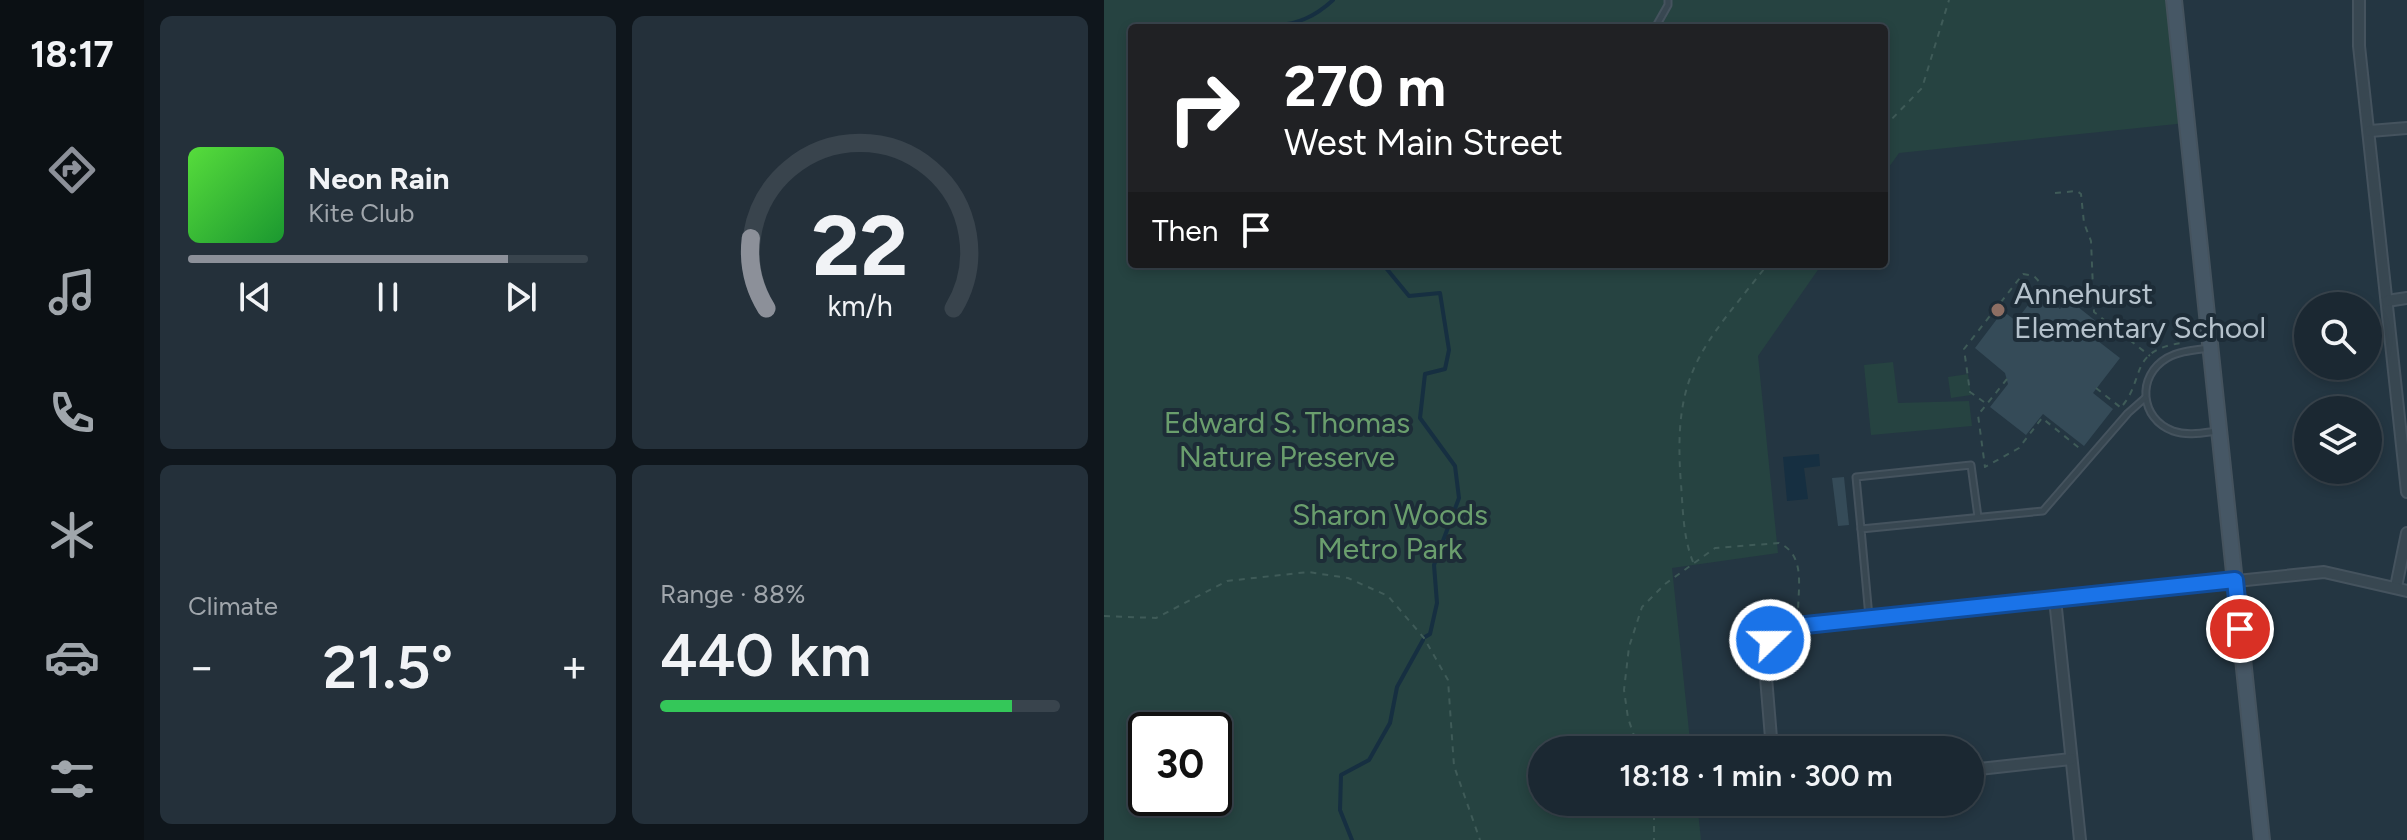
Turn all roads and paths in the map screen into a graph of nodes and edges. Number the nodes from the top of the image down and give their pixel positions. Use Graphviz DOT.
graph roads {
  1 [pos="1668,0"];
  2 [pos="1949,0"];
  3 [pos="2174,0"];
  4 [pos="2359,0"];
  5 [pos="1657,24"];
  6 [pos="1888,123"];
  7 [pos="2407,128"];
  8 [pos="2370,131"];
  9 [pos="2055,193"];
  10 [pos="1765,268"];
  11 [pos="2045,288"];
  12 [pos="2407,298"];
  13 [pos="2387,301"];
  14 [pos="2191,342"];
  15 [pos="2210,348"];
  16 [pos="2150,356"];
  17 [pos="2007,379"];
  18 [pos="2096,388"];
  19 [pos="2145,398"];
  20 [pos="1985,402"];
  21 [pos="2219,431"];
  22 [pos="2084,452"];
  23 [pos="2406,459"];
  24 [pos="2407,492"];
  25 [pos="1978,517"];
  26 [pos="1861,529"];
  27 [pos="2407,533"];
  28 [pos="1694,564"];
  29 [pos="2235,580"];
  30 [pos="2402,589"];
  31 [pos="2055,599"];
  32 [pos="1798,614"];
  33 [pos="1104,616"];
  34 [pos="1870,619"];
  35 [pos="1634,736"];
  36 [pos="1770,736"];
  37 [pos="2071,759"];
  38 [pos="1984,768"];
  39 [pos="1654,816"];
  40 [pos="1480,840"];
  41 [pos="1654,840"];
  42 [pos="2080,840"];
  43 [pos="2262,840"];
  1 -- 5 [label="lane"];
  2 -- 6 [label="path"];
  3 -- 15 [label="main road"];
  4 -- 8 [label="street"];
  7 -- 8 [label="street"];
  8 -- 13 [label="street"];
  9 -- 16 [label="path"];
  10 -- 28 [label="path"];
  11 -- 20 [label="path"];
  12 -- 13 [label="street"];
  13 -- 23 [label="street"];
  14 -- 16 [label="path"];
  15 -- 19 [label="lane"];
  15 -- 21 [label="main road"];
  16 -- 18 [label="path"];
  17 -- 20 [label="path"];
  19 -- 21 [label="lane"];
  19 -- 25 [label="lane"];
  20 -- 22 [label="path"];
  21 -- 29 [label="main road"];
  23 -- 24 [label="street"];
  25 -- 26 [label="lane"];
  25 -- 26 [label="lane"];
  26 -- 34 [label="lane"];
  27 -- 30 [label="street"];
  28 -- 32 [label="path"];
  28 -- 35 [label="path"];
  29 -- 30 [label="street"];
  29 -- 31 [label="street"];
  29 -- 43 [label="main road"];
  31 -- 34 [label="street"];
  31 -- 37 [label="street"];
  33 -- 40 [label="path"];
  34 -- 36 [label="street"];
  37 -- 38 [label="street"];
  37 -- 42 [label="street"];
  39 -- 41 [label="path"];
}
